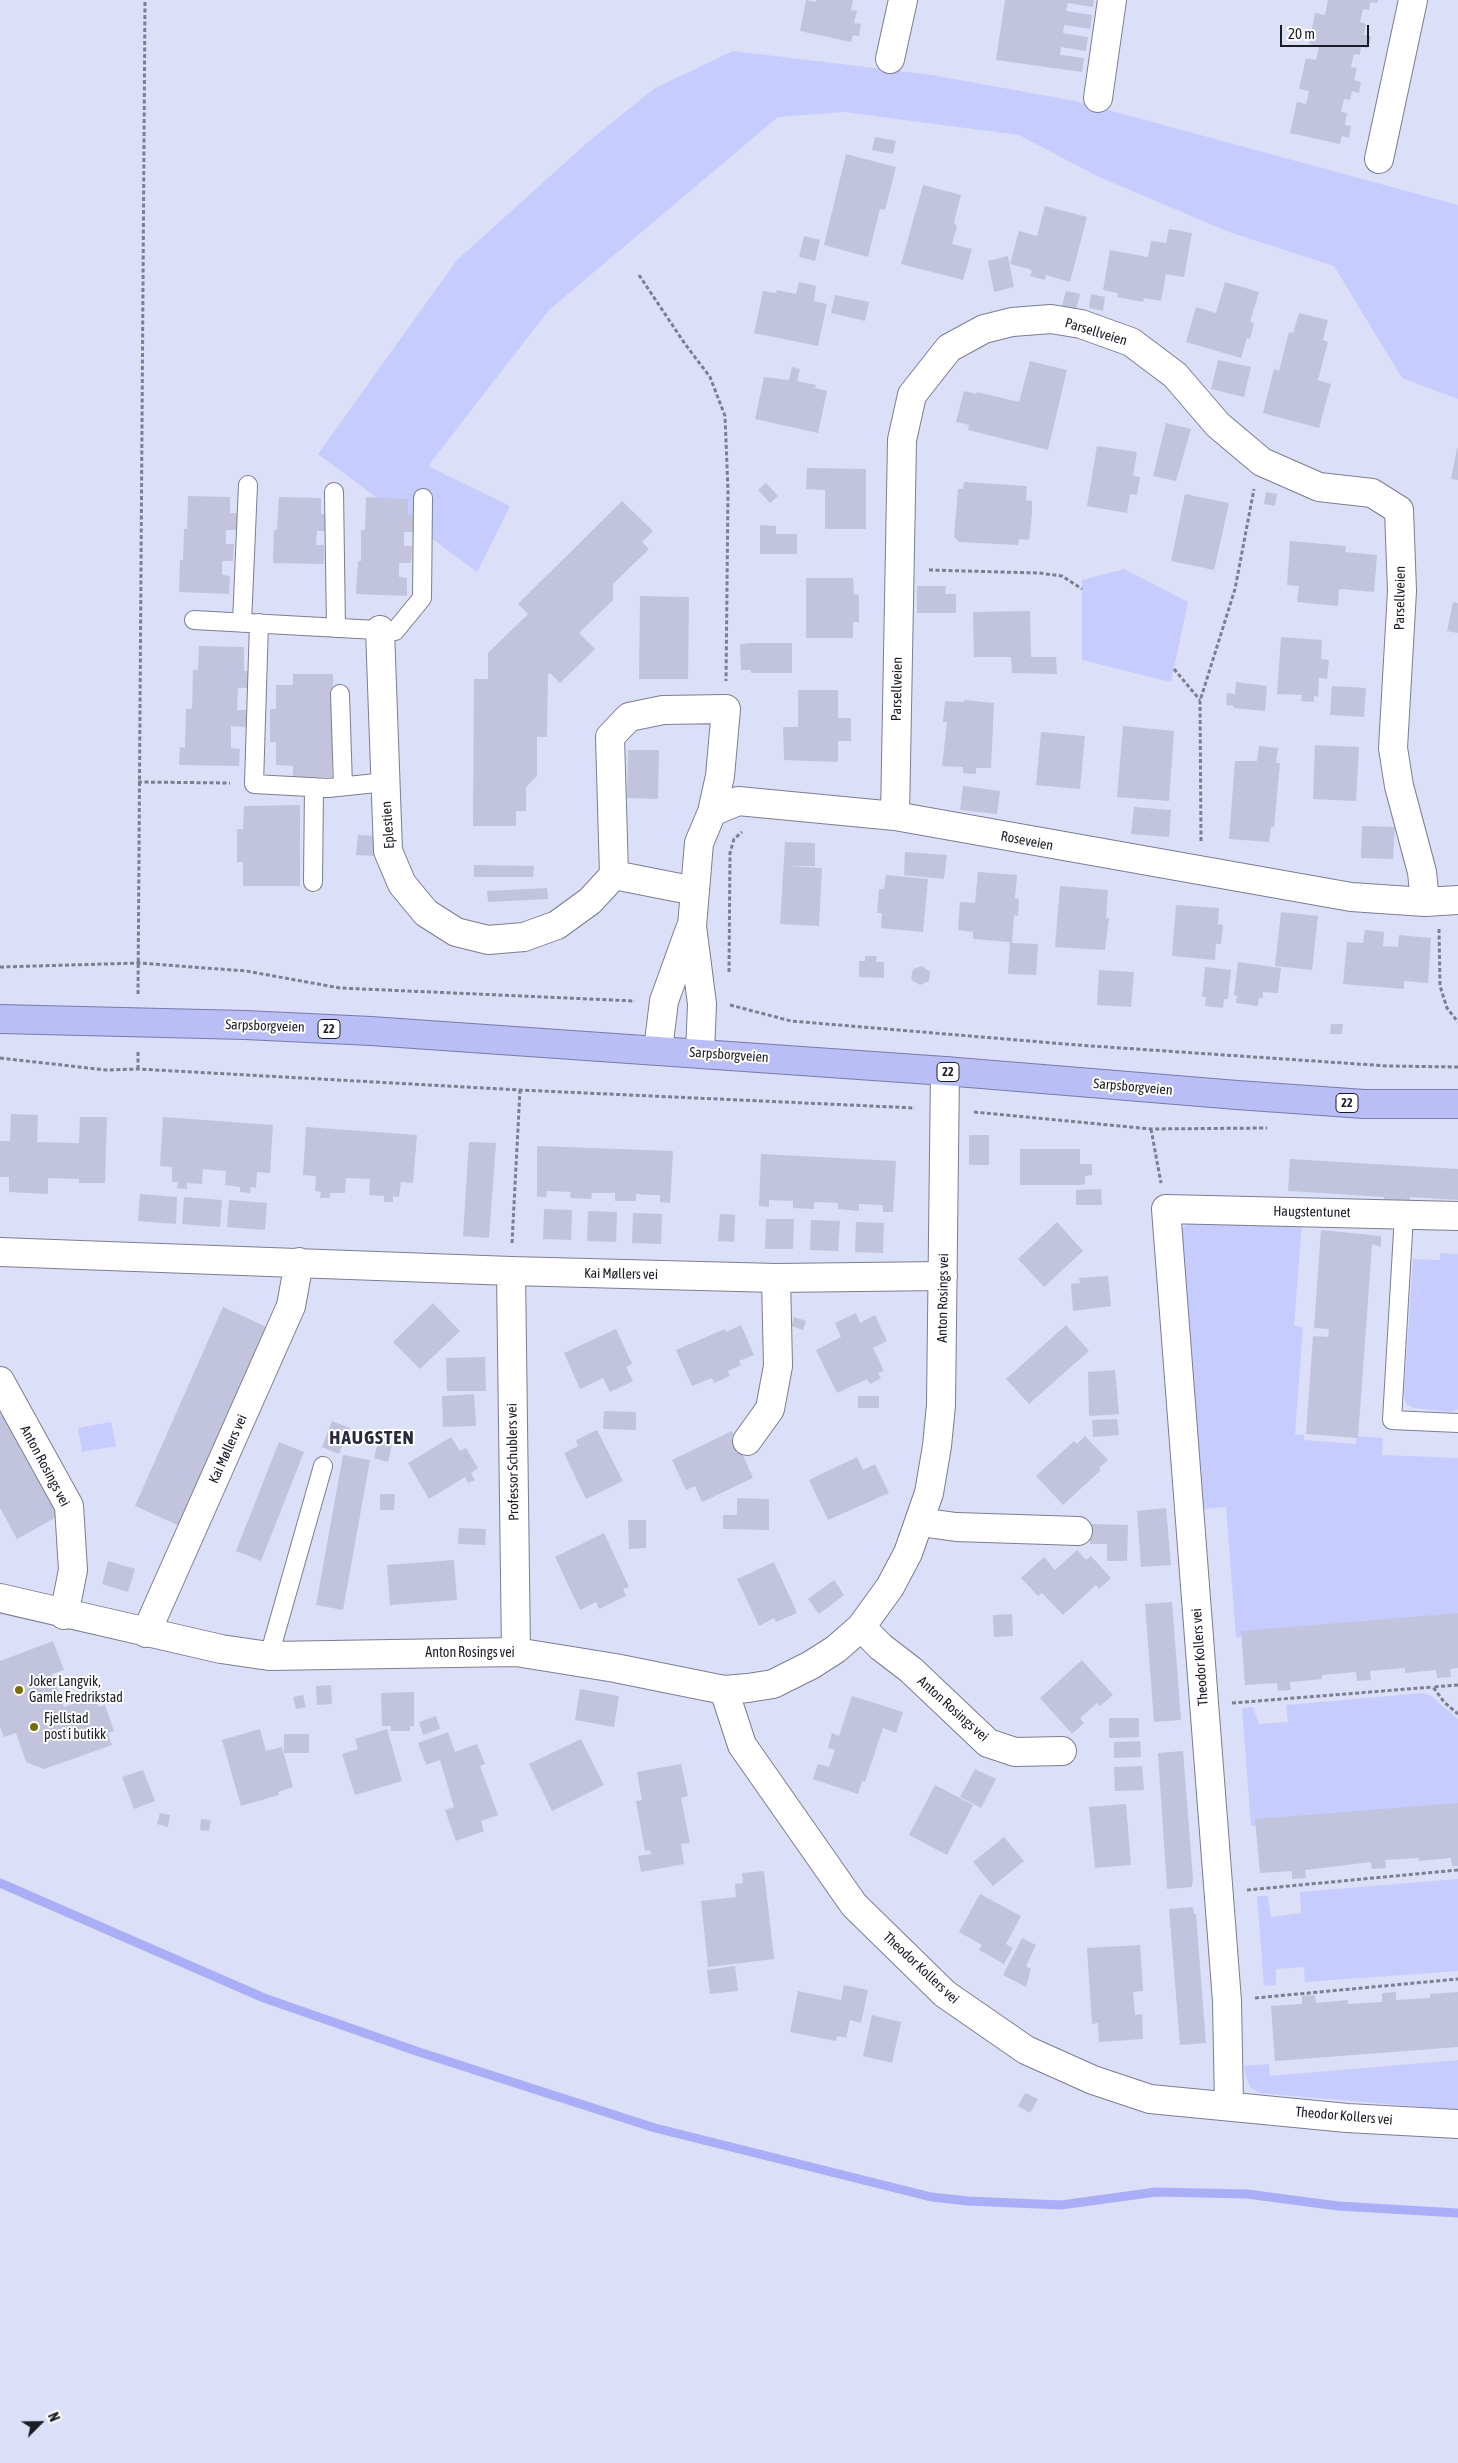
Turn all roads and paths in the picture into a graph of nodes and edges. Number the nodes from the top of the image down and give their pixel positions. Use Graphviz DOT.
graph roads {
  1 [pos="146,0"];
  2 [pos="903,0"];
  3 [pos="1112,0"];
  4 [pos="1413,0"];
  5 [pos="890,58"];
  6 [pos="1098,98"];
  7 [pos="1378,159"];
  8 [pos="639,275"];
  9 [pos="1262,462"];
  10 [pos="248,485"];
  11 [pos="334,492"];
  12 [pos="423,498"];
  13 [pos="900,570"];
  14 [pos="1082,589"];
  15 [pos="194,620"];
  16 [pos="250,623"];
  17 [pos="336,628"];
  18 [pos="380,630"];
  19 [pos="1174,669"];
  20 [pos="340,694"];
  21 [pos="1200,700"];
  22 [pos="726,709"];
  23 [pos="138,782"];
  24 [pos="386,782"];
  25 [pos="254,784"];
  26 [pos="343,786"];
  27 [pos="314,787"];
  28 [pos="712,812"];
  29 [pos="894,816"];
  30 [pos="745,829"];
  31 [pos="1201,872"];
  32 [pos="614,875"];
  33 [pos="313,882"];
  34 [pos="695,891"];
  35 [pos="1440,901"];
  36 [pos="692,926"];
  37 [pos="139,963"];
  38 [pos="0,967"];
  39 [pos="729,977"];
  40 [pos="729,996"];
  41 [pos="138,999"];
  42 [pos="636,1001"];
  43 [pos="722,1005"];
  44 [pos="729,1005"];
  45 [pos="0,1019"];
  46 [pos="1458,1022"];
  47 [pos="139,1043"];
  48 [pos="658,1050"];
  49 [pos="700,1053"];
  50 [pos="0,1058"];
  51 [pos="1458,1067"];
  52 [pos="138,1069"];
  53 [pos="945,1071"];
  54 [pos="520,1090"];
  55 [pos="1458,1104"];
  56 [pos="944,1109"];
  57 [pos="1270,1128"];
  58 [pos="1151,1129"];
  59 [pos="1166,1209"];
  60 [pos="1404,1214"];
  61 [pos="1458,1216"];
  62 [pos="0,1252"];
  63 [pos="299,1262"];
  64 [pos="511,1271"];
  65 [pos="943,1276"];
  66 [pos="776,1278"];
  67 [pos="0,1381"];
  68 [pos="1458,1423"];
  69 [pos="747,1441"];
  70 [pos="323,1466"];
  71 [pos="920,1522"];
  72 [pos="1078,1530"];
  73 [pos="0,1598"];
  74 [pos="64,1614"];
  75 [pos="861,1628"];
  76 [pos="146,1633"];
  77 [pos="516,1652"];
  78 [pos="269,1656"];
  79 [pos="1458,1685"];
  80 [pos="1433,1687"];
  81 [pos="724,1690"];
  82 [pos="1204,1705"];
  83 [pos="1458,1714"];
  84 [pos="1062,1751"];
  85 [pos="1458,1870"];
  86 [pos="1218,1893"];
  87 [pos="1458,1979"];
  88 [pos="1227,2000"];
  89 [pos="1229,2105"];
  90 [pos="1458,2124"];
  1 -- 23 [label="path"];
  2 -- 5 [label="street"];
  3 -- 6 [label="street"];
  4 -- 7 [label="street"];
  8 -- 22 [label="path"];
  9 -- 13 [label="street, Parsellveien"];
  9 -- 21 [label="path"];
  9 -- 35 [label="street, Parsellveien"];
  10 -- 16 [label="lane"];
  11 -- 17 [label="lane"];
  12 -- 18 [label="lane"];
  13 -- 14 [label="path"];
  13 -- 29 [label="street, Parsellveien"];
  15 -- 16 [label="lane"];
  16 -- 17 [label="lane"];
  16 -- 25 [label="lane"];
  17 -- 18 [label="lane"];
  18 -- 24 [label="street, Eplestien"];
  19 -- 21 [label="path"];
  20 -- 26 [label="lane"];
  21 -- 31 [label="path"];
  22 -- 28 [label="street"];
  22 -- 32 [label="street"];
  23 -- 25 [label="path"];
  23 -- 37 [label="path"];
  24 -- 26 [label="lane"];
  24 -- 32 [label="street, Eplestien"];
  25 -- 27 [label="lane"];
  26 -- 27 [label="lane"];
  27 -- 33 [label="lane"];
  28 -- 29 [label="street, Roseveien"];
  28 -- 34 [label="street"];
  29 -- 31 [label="street, Roseveien"];
  30 -- 39 [label="path"];
  31 -- 35 [label="street, Roseveien"];
  32 -- 34 [label="street"];
  34 -- 36 [label="street"];
  35 -- 46 [label="path"];
  36 -- 48 [label="street"];
  36 -- 49 [label="street"];
  37 -- 38 [label="path"];
  37 -- 41 [label="path"];
  37 -- 42 [label="path"];
  40 -- 44 [label="path"];
  43 -- 44 [label="path"];
  44 -- 51 [label="path"];
  45 -- 48 [label="highway, Sarpsborgveien / 22"];
  47 -- 52 [label="path"];
  48 -- 49 [label="highway, Sarpsborgveien / 22"];
  49 -- 53 [label="highway, Sarpsborgveien / 22"];
  50 -- 52 [label="path"];
  52 -- 54 [label="path"];
  53 -- 55 [label="highway, Sarpsborgveien / 22"];
  53 -- 56 [label="street, Anton Rosings vei"];
  54 -- 56 [label="path"];
  54 -- 64 [label="path"];
  56 -- 58 [label="path"];
  56 -- 65 [label="street, Anton Rosings vei"];
  57 -- 58 [label="path"];
  58 -- 59 [label="path"];
  59 -- 60 [label="street, Haugstentunet"];
  59 -- 82 [label="street, Theodor Kollers vei"];
  60 -- 61 [label="street, Haugstentunet"];
  60 -- 68 [label="lane"];
  62 -- 63 [label="street, Kai Møllers vei"];
  63 -- 64 [label="street, Kai Møllers vei"];
  63 -- 76 [label="street, Kai Møllers vei"];
  64 -- 66 [label="street, Kai Møllers vei"];
  64 -- 77 [label="street, Professor Schublers vei"];
  65 -- 66 [label="street, Kai Møllers vei"];
  65 -- 71 [label="street, Anton Rosings vei"];
  66 -- 69 [label="street"];
  67 -- 74 [label="street, Anton Rosings vei"];
  70 -- 78 [label="lane"];
  71 -- 72 [label="street"];
  71 -- 75 [label="street, Anton Rosings vei"];
  73 -- 74 [label="street, Anton Rosings vei"];
  74 -- 76 [label="street, Anton Rosings vei"];
  75 -- 81 [label="street, Anton Rosings vei"];
  75 -- 84 [label="street, Anton Rosings vei"];
  76 -- 78 [label="street, Anton Rosings vei"];
  77 -- 78 [label="street, Anton Rosings vei"];
  77 -- 81 [label="street, Anton Rosings vei"];
  79 -- 80 [label="path"];
  80 -- 82 [label="path"];
  80 -- 83 [label="path"];
  81 -- 89 [label="street, Theodor Kollers vei"];
  82 -- 86 [label="street, Theodor Kollers vei"];
  85 -- 86 [label="path"];
  86 -- 88 [label="street, Theodor Kollers vei"];
  87 -- 88 [label="path"];
  88 -- 89 [label="street, Theodor Kollers vei"];
  89 -- 90 [label="street, Theodor Kollers vei"];
}
